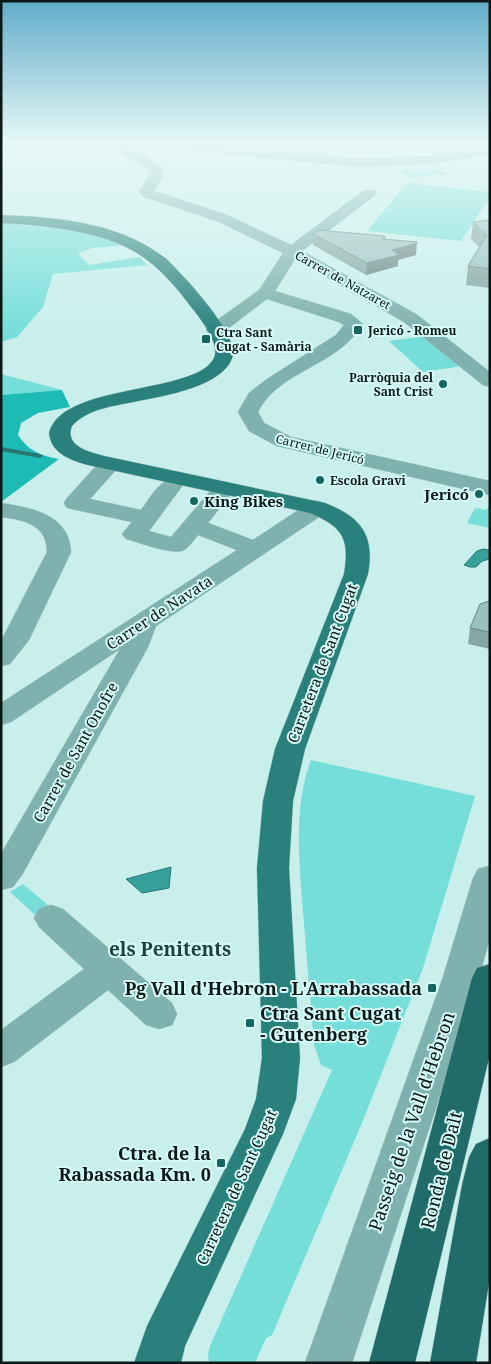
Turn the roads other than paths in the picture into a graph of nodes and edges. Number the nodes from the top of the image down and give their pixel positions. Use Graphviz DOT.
graph roads {
  1 [pos="184,206"];
  2 [pos="352,206"];
  3 [pos="1,218"];
  4 [pos="292,251"];
  5 [pos="266,293"];
  6 [pos="215,330"];
  7 [pos="490,381"];
  8 [pos="104,471"];
  9 [pos="172,485"];
  10 [pos="490,488"];
  11 [pos="219,495"];
  12 [pos="316,508"];
  13 [pos="1,510"];
  14 [pos="147,518"];
  15 [pos="194,526"];
  16 [pos="245,546"];
  17 [pos="144,623"];
  18 [pos="1,658"];
  19 [pos="1,716"];
  20 [pos="1,878"];
  21 [pos="490,878"];
  22 [pos="51,918"];
  23 [pos="110,970"];
  24 [pos="490,978"];
  25 [pos="159,1014"];
  26 [pos="1,1051"];
  27 [pos="490,1157"];
  28 [pos="157,1363"];
  29 [pos="328,1363"];
  30 [pos="392,1363"];
  31 [pos="453,1363"];
  1 -- 4 [label="street, Carrer de Natzaret"];
  2 -- 4 [label="street"];
  3 -- 6 [label="main road, Carretera de Sant Cugat"];
  4 -- 5 [label="street"];
  4 -- 7 [label="street, Carrer de Natzaret"];
  5 -- 6 [label="street"];
  5 -- 10 [label="street, Carrer de Jericó"];
  6 -- 12 [label="main road, Carretera de Sant Cugat"];
  8 -- 14 [label="street"];
  9 -- 14 [label="street"];
  11 -- 15 [label="street"];
  12 -- 17 [label="street, Carrer de Navata"];
  12 -- 28 [label="main road, Carretera de Sant Cugat"];
  13 -- 18 [label="street"];
  14 -- 15 [label="street"];
  15 -- 16 [label="street"];
  17 -- 19 [label="street, Carrer de Navata"];
  17 -- 20 [label="street, Carrer de Sant Onofre"];
  21 -- 29 [label="street, Passeig de la Vall d'Hebron"];
  22 -- 23 [label="street"];
  23 -- 25 [label="street"];
  23 -- 26 [label="street"];
  24 -- 30 [label="highway, Ronda de Dalt"];
  27 -- 31 [label="highway"];
}
